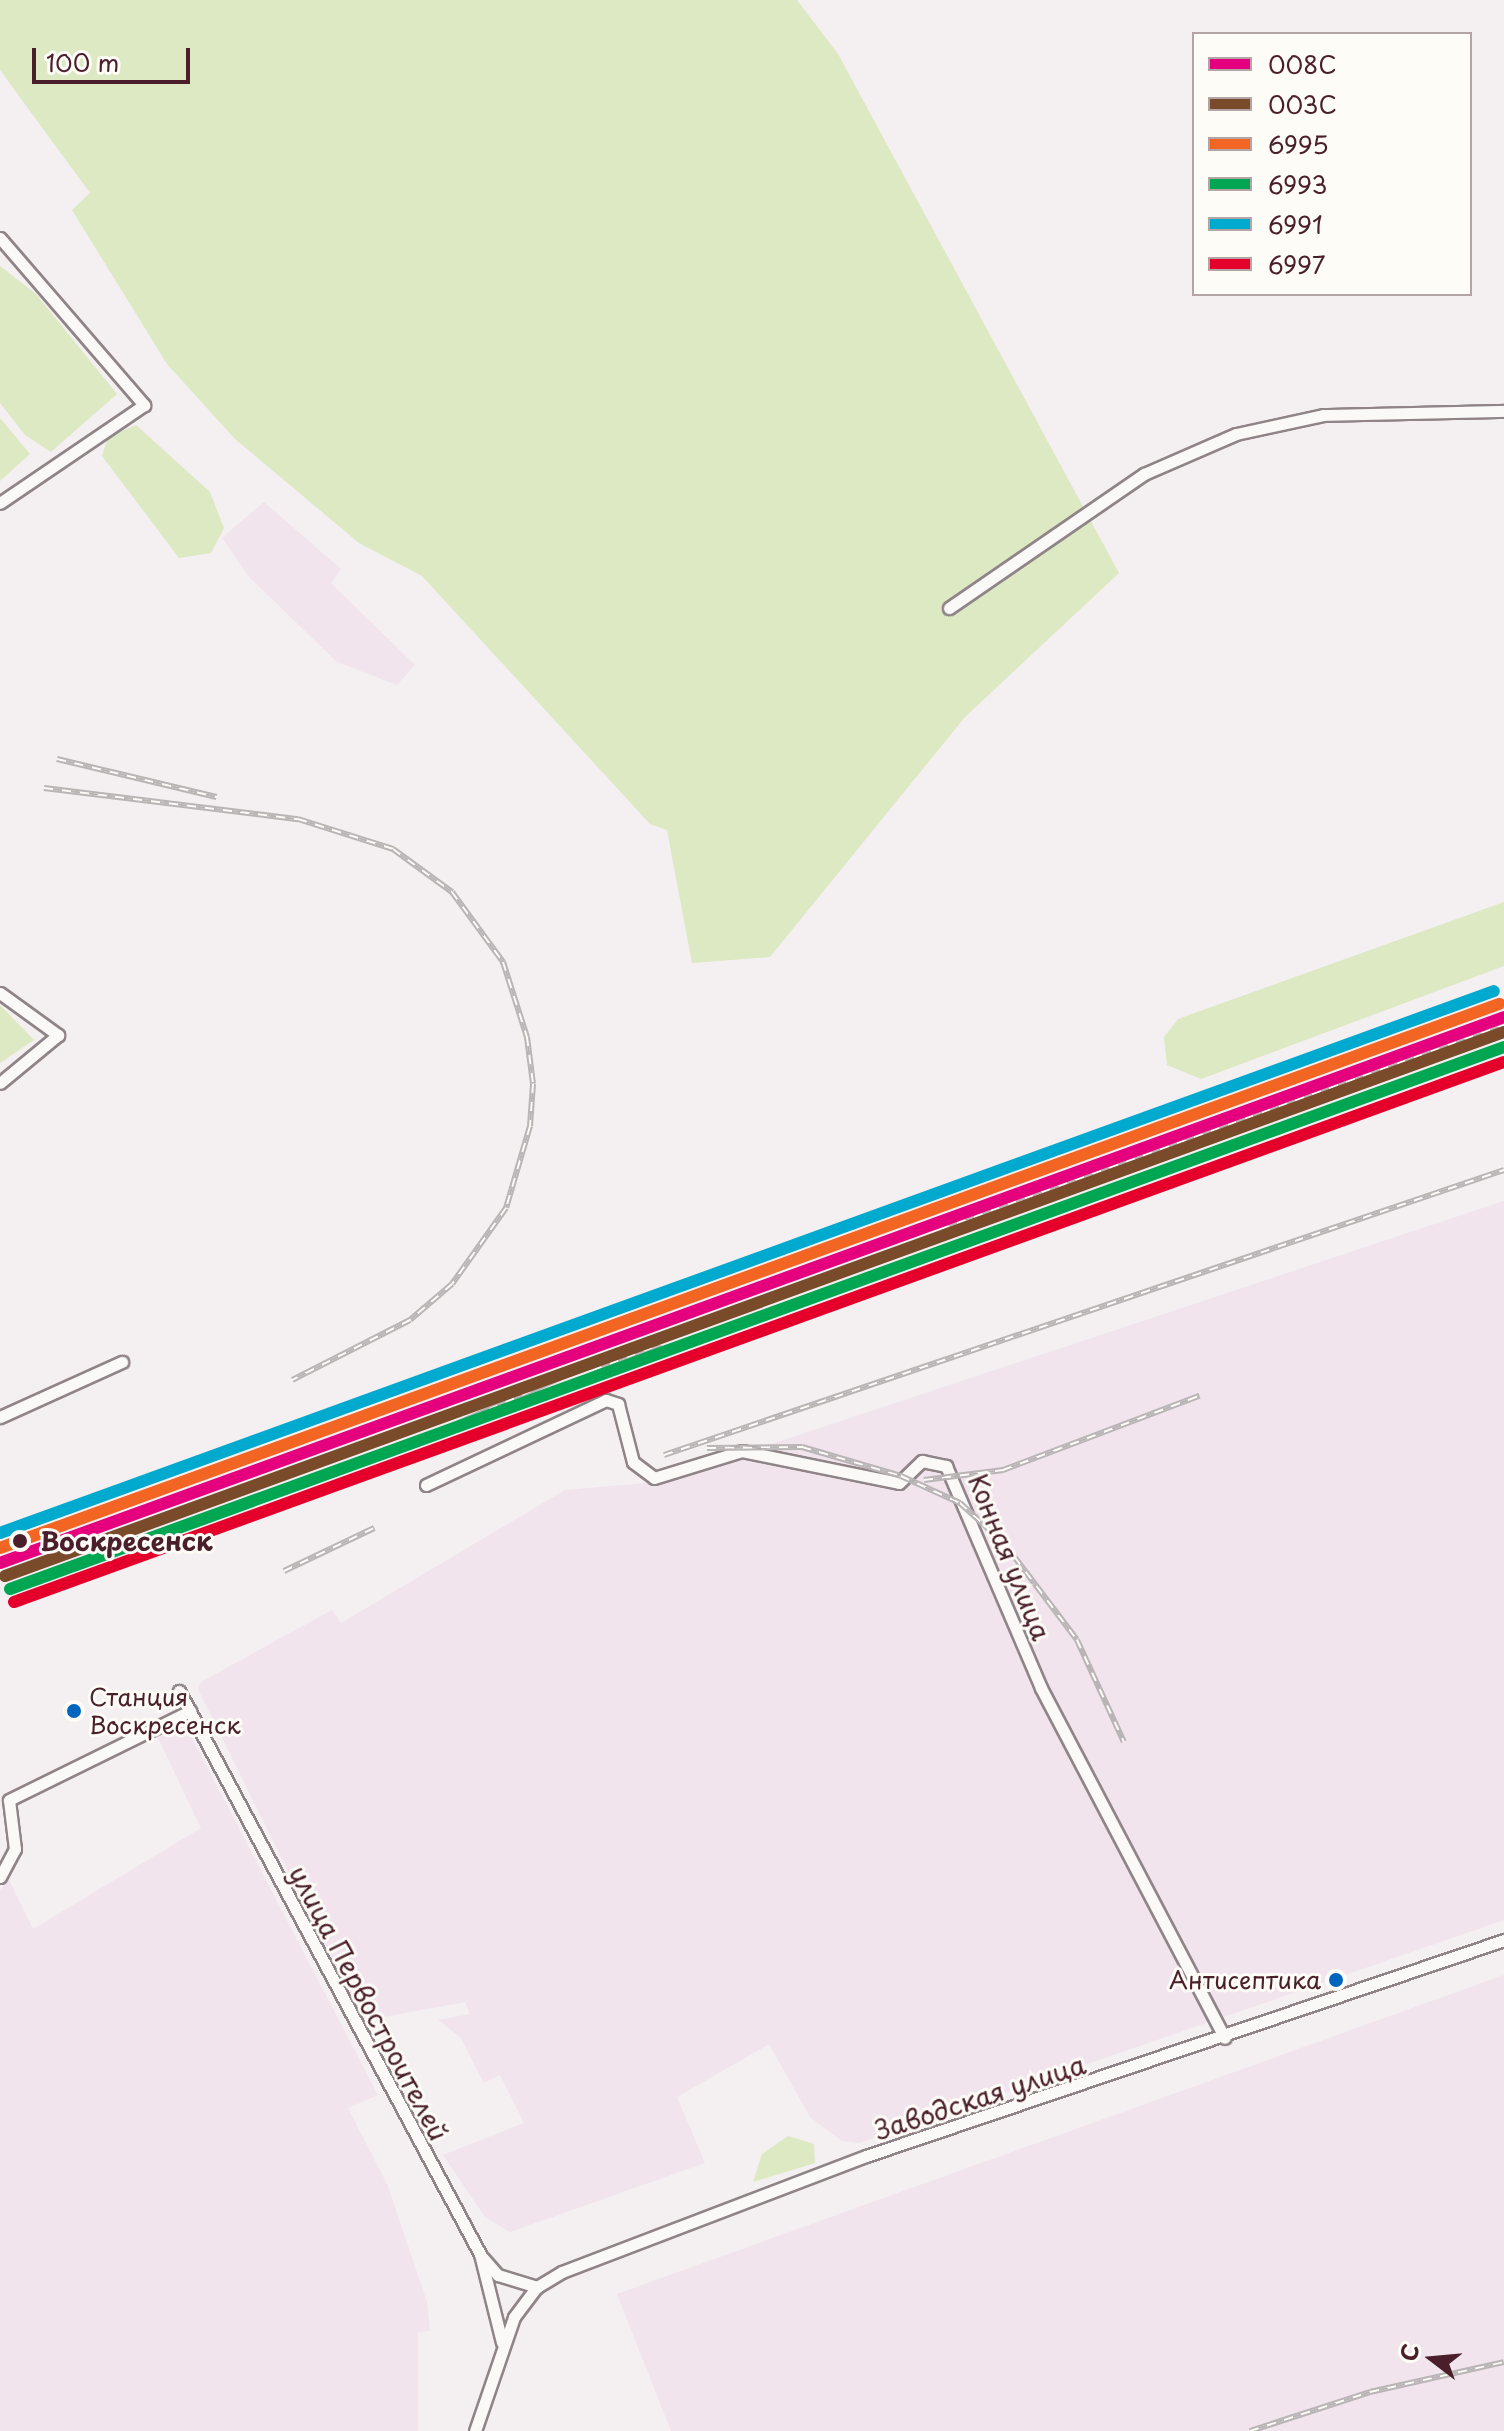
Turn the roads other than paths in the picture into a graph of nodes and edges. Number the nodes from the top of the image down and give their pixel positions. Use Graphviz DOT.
graph roads {
  1 [pos="0,238"];
  2 [pos="1504,411"];
  3 [pos="0,503"];
  4 [pos="949,608"];
  5 [pos="0,993"];
  6 [pos="0,1083"];
  7 [pos="122,1362"];
  8 [pos="0,1417"];
  9 [pos="426,1485"];
  10 [pos="179,1691"];
  11 [pos="190,1711"];
  12 [pos="0,1877"];
  13 [pos="1504,1940"];
  14 [pos="1225,2038"];
  15 [pos="480,2254"];
  16 [pos="537,2287"];
  17 [pos="502,2342"];
  18 [pos="475,2431"];
  1 -- 3 [label="street"];
  2 -- 4 [label="street"];
  5 -- 6 [label="street"];
  7 -- 8 [label="street"];
  9 -- 14 [label="street, Конная улица"];
  10 -- 11 [label="street, улица Первостроителей"];
  11 -- 12 [label="street"];
  11 -- 15 [label="street, улица Первостроителей"];
  13 -- 14 [label="street, Заводская улица"];
  14 -- 16 [label="street, Заводская улица"];
  15 -- 16 [label="street"];
  15 -- 17 [label="street, улица Первостроителей"];
  16 -- 17 [label="street"];
  17 -- 18 [label="street"];
}
